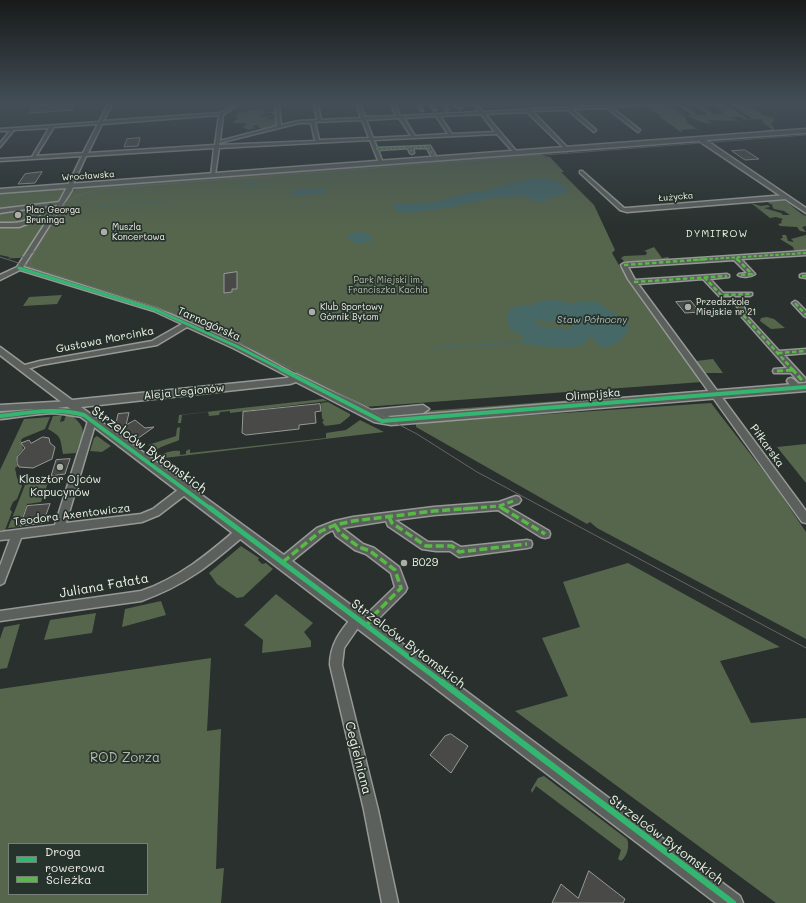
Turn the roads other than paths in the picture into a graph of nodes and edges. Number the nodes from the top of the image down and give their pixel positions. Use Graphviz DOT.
graph roads {
  1 [pos="40,146"];
  2 [pos="90,146"];
  3 [pos="202,146"];
  4 [pos="217,146"];
  5 [pos="266,146"];
  6 [pos="375,146"];
  7 [pos="425,146"];
  8 [pos="428,146"];
  9 [pos="508,146"];
  10 [pos="563,146"];
  11 [pos="617,146"];
  12 [pos="711,146"];
  13 [pos="410,147"];
  14 [pos="376,149"];
  15 [pos="266,150"];
  16 [pos="567,150"];
  17 [pos="412,153"];
  18 [pos="515,154"];
  19 [pos="86,155"];
  20 [pos="434,156"];
  21 [pos="33,158"];
  22 [pos="0,160"];
  23 [pos="381,163"];
  24 [pos="582,172"];
  25 [pos="213,175"];
  26 [pos="70,186"];
  27 [pos="0,191"];
  28 [pos="786,197"];
  29 [pos="60,203"];
  30 [pos="44,206"];
  31 [pos="0,211"];
  32 [pos="806,211"];
  33 [pos="33,220"];
  34 [pos="50,220"];
  35 [pos="0,226"];
  36 [pos="806,253"];
  37 [pos="736,258"];
  38 [pos="19,268"];
  39 [pos="741,275"];
  40 [pos="727,276"];
  41 [pos="704,277"];
  42 [pos="0,278"];
  43 [pos="634,282"];
  44 [pos="750,294"];
  45 [pos="737,303"];
  46 [pos="795,303"];
  47 [pos="806,315"];
  48 [pos="188,324"];
  49 [pos="0,350"];
  50 [pos="806,351"];
  51 [pos="778,353"];
  52 [pos="24,368"];
  53 [pos="777,371"];
  54 [pos="296,377"];
  55 [pos="799,381"];
  56 [pos="712,391"];
  57 [pos="56,393"];
  58 [pos="92,401"];
  59 [pos="70,404"];
  60 [pos="37,405"];
  61 [pos="0,408"];
  62 [pos="56,411"];
  63 [pos="365,413"];
  64 [pos="0,416"];
  65 [pos="88,418"];
  66 [pos="382,421"];
  67 [pos="186,489"];
  68 [pos="516,500"];
  69 [pos="499,506"];
  70 [pos="389,517"];
  71 [pos="806,519"];
  72 [pos="335,525"];
  73 [pos="59,529"];
  74 [pos="242,531"];
  75 [pos="17,534"];
  76 [pos="545,534"];
  77 [pos="0,536"];
  78 [pos="527,544"];
  79 [pos="283,562"];
  80 [pos="0,580"];
  81 [pos="0,616"];
  82 [pos="363,623"];
  83 [pos="390,903"];
  84 [pos="733,903"];
  1 -- 21 [label="street"];
  2 -- 19 [label="street"];
  3 -- 19 [label="street"];
  4 -- 25 [label="street"];
  5 -- 15 [label="street"];
  6 -- 14 [label="street"];
  7 -- 13 [label="street"];
  8 -- 20 [label="street"];
  9 -- 18 [label="street"];
  10 -- 16 [label="street"];
  11 -- 16 [label="main road, Wrocławska"];
  12 -- 28 [label="main road"];
  13 -- 14 [label="street"];
  13 -- 17 [label="street"];
  14 -- 23 [label="street"];
  16 -- 18 [label="main road, Wrocławska"];
  18 -- 23 [label="main road, Wrocławska"];
  19 -- 21 [label="street"];
  19 -- 26 [label="street"];
  21 -- 22 [label="street"];
  23 -- 25 [label="main road, Wrocławska"];
  24 -- 28 [label="street, Łużycka"];
  25 -- 26 [label="main road, Wrocławska"];
  26 -- 27 [label="main road, Wrocławska"];
  26 -- 29 [label="street"];
  28 -- 32 [label="main road"];
  29 -- 30 [label="street"];
  29 -- 34 [label="street"];
  30 -- 31 [label="street"];
  30 -- 33 [label="street"];
  33 -- 34 [label="street"];
  33 -- 35 [label="street"];
  34 -- 38 [label="street"];
  36 -- 37 [label="street"];
  37 -- 39 [label="street"];
  37 -- 43 [label="street, Piłkarska"];
  38 -- 42 [label="street"];
  38 -- 48 [label="street, Tarnogórska"];
  40 -- 41 [label="street"];
  41 -- 43 [label="street"];
  41 -- 44 [label="street"];
  43 -- 56 [label="street, Piłkarska"];
  45 -- 51 [label="street"];
  46 -- 47 [label="street"];
  48 -- 52 [label="street, Gustawa Morcinka"];
  48 -- 54 [label="street, Tarnogórska"];
  49 -- 52 [label="main road, Strzelców Bytomskich"];
  50 -- 51 [label="street"];
  51 -- 55 [label="street"];
  52 -- 57 [label="main road, Strzelców Bytomskich"];
  53 -- 55 [label="street"];
  54 -- 58 [label="main road, Aleja Legionów"];
  54 -- 63 [label="main road, Tarnogórska"];
  55 -- 56 [label="main road, Olimpijska"];
  56 -- 63 [label="main road, Olimpijska"];
  56 -- 66 [label="main road, Olimpijska"];
  56 -- 71 [label="street, Piłkarska"];
  57 -- 59 [label="main road, Strzelców Bytomskich"];
  57 -- 60 [label="street"];
  58 -- 59 [label="main road, Aleja Legionów"];
  58 -- 65 [label="main road, Strzelców Bytomskich"];
  59 -- 60 [label="street, Aleja Legionów"];
  59 -- 62 [label="street, Aleja Legionów"];
  59 -- 65 [label="main road, Strzelców Bytomskich"];
  60 -- 61 [label="street, Aleja Legionów"];
  62 -- 64 [label="street, Aleja Legionów"];
  62 -- 65 [label="street, Aleja Legionów"];
  63 -- 66 [label="main road, Tarnogórska"];
  65 -- 67 [label="main road, Strzelców Bytomskich"];
  65 -- 73 [label="street"];
  67 -- 73 [label="street, Teodora Axentowicza"];
  67 -- 74 [label="main road, Strzelców Bytomskich"];
  68 -- 69 [label="street"];
  69 -- 70 [label="street"];
  69 -- 76 [label="street"];
  70 -- 72 [label="street"];
  70 -- 78 [label="street"];
  72 -- 79 [label="street"];
  72 -- 82 [label="street, Cegielniana"];
  73 -- 75 [label="street, Teodora Axentowicza"];
  74 -- 79 [label="main road, Strzelców Bytomskich"];
  74 -- 81 [label="street, Juliana Fałata"];
  75 -- 77 [label="street, Teodora Axentowicza"];
  75 -- 80 [label="street"];
  79 -- 82 [label="main road, Strzelców Bytomskich"];
  82 -- 83 [label="street, Cegielniana"];
  82 -- 84 [label="main road, Strzelców Bytomskich"];
}
